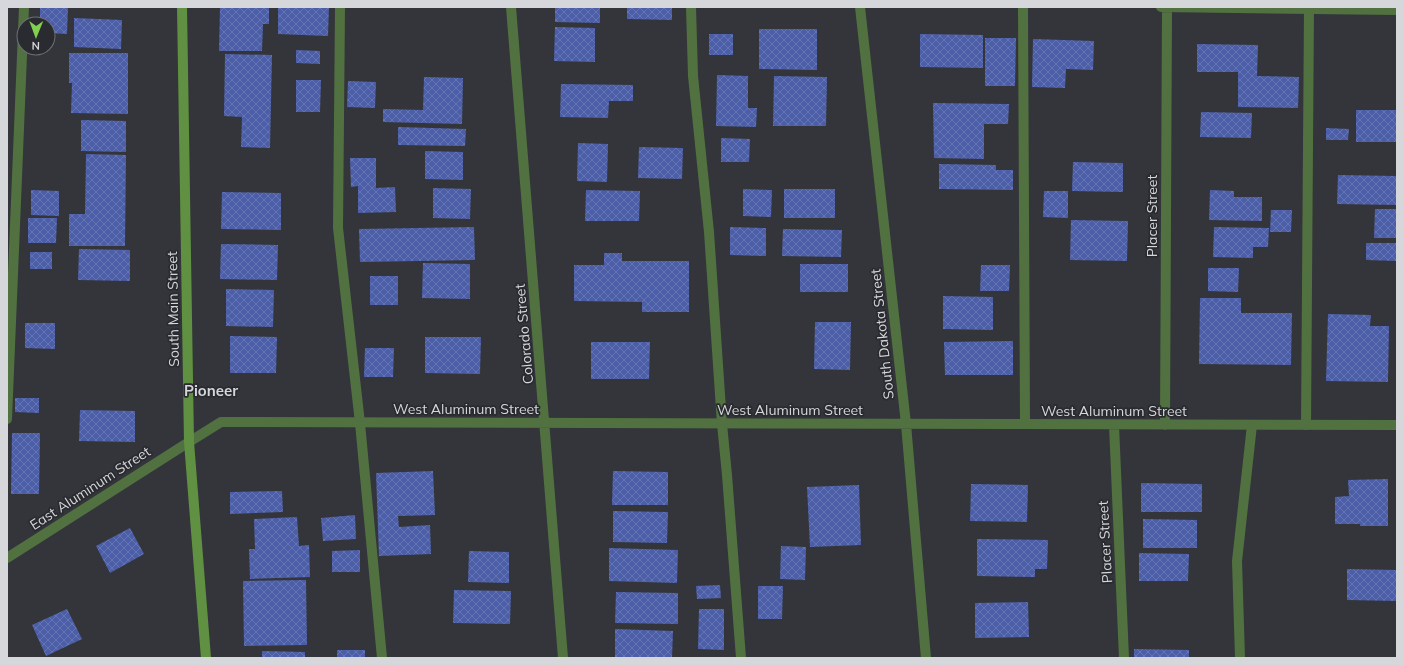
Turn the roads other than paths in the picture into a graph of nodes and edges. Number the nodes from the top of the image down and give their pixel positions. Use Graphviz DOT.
graph roads {
  1 [pos="24,7"];
  2 [pos="182,7"];
  3 [pos="340,7"];
  4 [pos="511,7"];
  5 [pos="691,7"];
  6 [pos="860,7"];
  7 [pos="1023,7"];
  8 [pos="1161,7"];
  9 [pos="1167,7"];
  10 [pos="1309,8"];
  11 [pos="1397,10"];
  12 [pos="7,419"];
  13 [pos="360,423"];
  14 [pos="545,424"];
  15 [pos="722,424"];
  16 [pos="906,424"];
  17 [pos="1025,424"];
  18 [pos="1114,425"];
  19 [pos="1165,425"];
  20 [pos="1252,425"];
  21 [pos="1306,425"];
  22 [pos="1397,426"];
  23 [pos="189,442"];
  24 [pos="7,558"];
  25 [pos="206,658"];
  26 [pos="382,658"];
  27 [pos="563,658"];
  28 [pos="741,658"];
  29 [pos="926,658"];
  30 [pos="1124,658"];
  31 [pos="1240,658"];
  1 -- 12 [label="street"];
  2 -- 23 [label="main road, South Main Street"];
  3 -- 13 [label="street"];
  4 -- 14 [label="street, Colorado Street"];
  5 -- 15 [label="street"];
  6 -- 16 [label="street, South Dakota Street"];
  7 -- 17 [label="street"];
  8 -- 9 [label="street"];
  9 -- 10 [label="street"];
  9 -- 19 [label="street, Placer Street"];
  10 -- 11 [label="street"];
  10 -- 21 [label="street"];
  13 -- 14 [label="street, West Aluminum Street"];
  13 -- 23 [label="street, West Aluminum Street"];
  13 -- 26 [label="street"];
  14 -- 15 [label="street, West Aluminum Street"];
  14 -- 27 [label="street, Colorado Street"];
  15 -- 16 [label="street, West Aluminum Street"];
  15 -- 28 [label="street"];
  16 -- 17 [label="street, West Aluminum Street"];
  16 -- 29 [label="street, South Dakota Street"];
  17 -- 18 [label="street, West Aluminum Street"];
  18 -- 19 [label="street, West Aluminum Street"];
  18 -- 30 [label="street, Placer Street"];
  19 -- 20 [label="street, West Aluminum Street"];
  20 -- 21 [label="street, West Aluminum Street"];
  20 -- 31 [label="street"];
  21 -- 22 [label="street, West Aluminum Street"];
  23 -- 24 [label="street, East Aluminum Street"];
  23 -- 25 [label="main road, South Main Street"];
}
